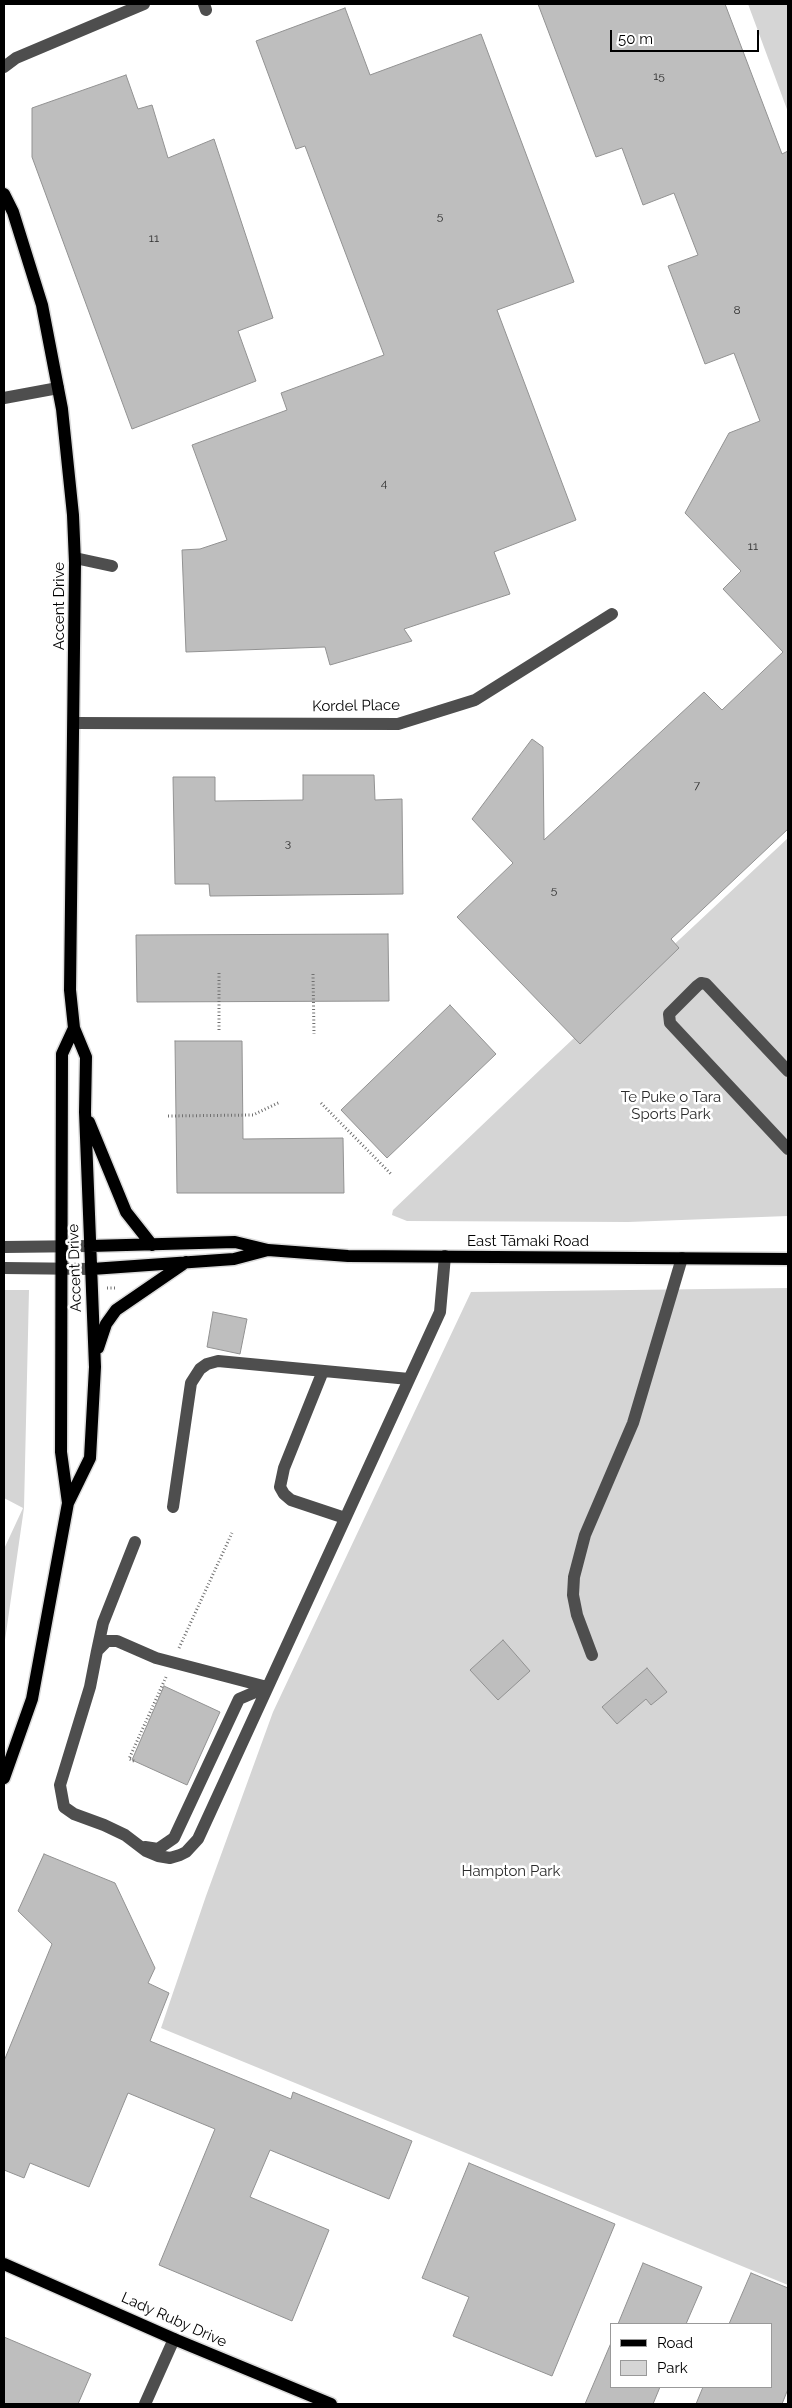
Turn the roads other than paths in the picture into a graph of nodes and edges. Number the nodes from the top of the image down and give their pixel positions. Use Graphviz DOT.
graph roads {
  1 [pos="144,4"];
  2 [pos="4,67"];
  3 [pos="4,195"];
  4 [pos="58,388"];
  5 [pos="4,398"];
  6 [pos="75,558"];
  7 [pos="112,566"];
  8 [pos="612,614"];
  9 [pos="74,723"];
  10 [pos="74,1028"];
  11 [pos="788,1071"];
  12 [pos="85,1112"];
  13 [pos="788,1149"];
  14 [pos="152,1244"];
  15 [pos="62,1246"];
  16 [pos="90,1246"];
  17 [pos="4,1247"];
  18 [pos="268,1250"];
  19 [pos="445,1256"];
  20 [pos="682,1258"];
  21 [pos="788,1259"];
  22 [pos="188,1261"];
  23 [pos="4,1268"];
  24 [pos="62,1269"];
  25 [pos="92,1269"];
  26 [pos="95,1367"];
  27 [pos="323,1371"];
  28 [pos="409,1379"];
  29 [pos="68,1503"];
  30 [pos="174,1507"];
  31 [pos="345,1518"];
  32 [pos="135,1542"];
  33 [pos="97,1650"];
  34 [pos="592,1655"];
  35 [pos="267,1687"];
  36 [pos="4,1778"];
  37 [pos="138,1846"];
  38 [pos="4,2264"];
  39 [pos="174,2339"];
  40 [pos="145,2404"];
  41 [pos="331,2404"];
  1 -- 2 [label="street"];
  3 -- 4 [label="main road, Accent Drive"];
  4 -- 5 [label="street"];
  4 -- 6 [label="main road, Accent Drive"];
  6 -- 7 [label="street"];
  6 -- 9 [label="main road, Accent Drive"];
  8 -- 9 [label="street, Kordel Place"];
  9 -- 10 [label="main road, Accent Drive"];
  10 -- 12 [label="main road, Accent Drive"];
  10 -- 15 [label="main road, Accent Drive"];
  11 -- 13 [label="street"];
  12 -- 14 [label="main road"];
  12 -- 16 [label="main road, Accent Drive"];
  14 -- 16 [label="main road, East Tāmaki Road"];
  14 -- 18 [label="main road, East Tāmaki Road"];
  15 -- 16 [label="street, East Tāmaki Road"];
  15 -- 17 [label="street, East Tāmaki Road"];
  15 -- 24 [label="main road, Accent Drive"];
  16 -- 25 [label="main road, Accent Drive"];
  18 -- 19 [label="main road, East Tāmaki Road"];
  18 -- 22 [label="main road, East Tāmaki Road"];
  19 -- 20 [label="main road, East Tāmaki Road"];
  19 -- 28 [label="street"];
  20 -- 21 [label="main road, East Tāmaki Road"];
  20 -- 34 [label="street"];
  22 -- 25 [label="main road, East Tāmaki Road"];
  22 -- 26 [label="main road"];
  23 -- 24 [label="street, East Tāmaki Road"];
  24 -- 25 [label="street, East Tāmaki Road"];
  24 -- 29 [label="main road, Accent Drive"];
  25 -- 26 [label="main road, Accent Drive"];
  26 -- 29 [label="main road, Accent Drive"];
  27 -- 28 [label="street"];
  27 -- 30 [label="street"];
  27 -- 31 [label="street"];
  28 -- 31 [label="street"];
  29 -- 36 [label="main road, Accent Drive"];
  31 -- 35 [label="street"];
  32 -- 33 [label="street"];
  33 -- 35 [label="street"];
  33 -- 37 [label="street"];
  35 -- 37 [label="street"];
  35 -- 37 [label="street"];
  38 -- 39 [label="main road, Lady Ruby Drive"];
  39 -- 40 [label="street"];
  39 -- 41 [label="main road, Lady Ruby Drive"];
}
